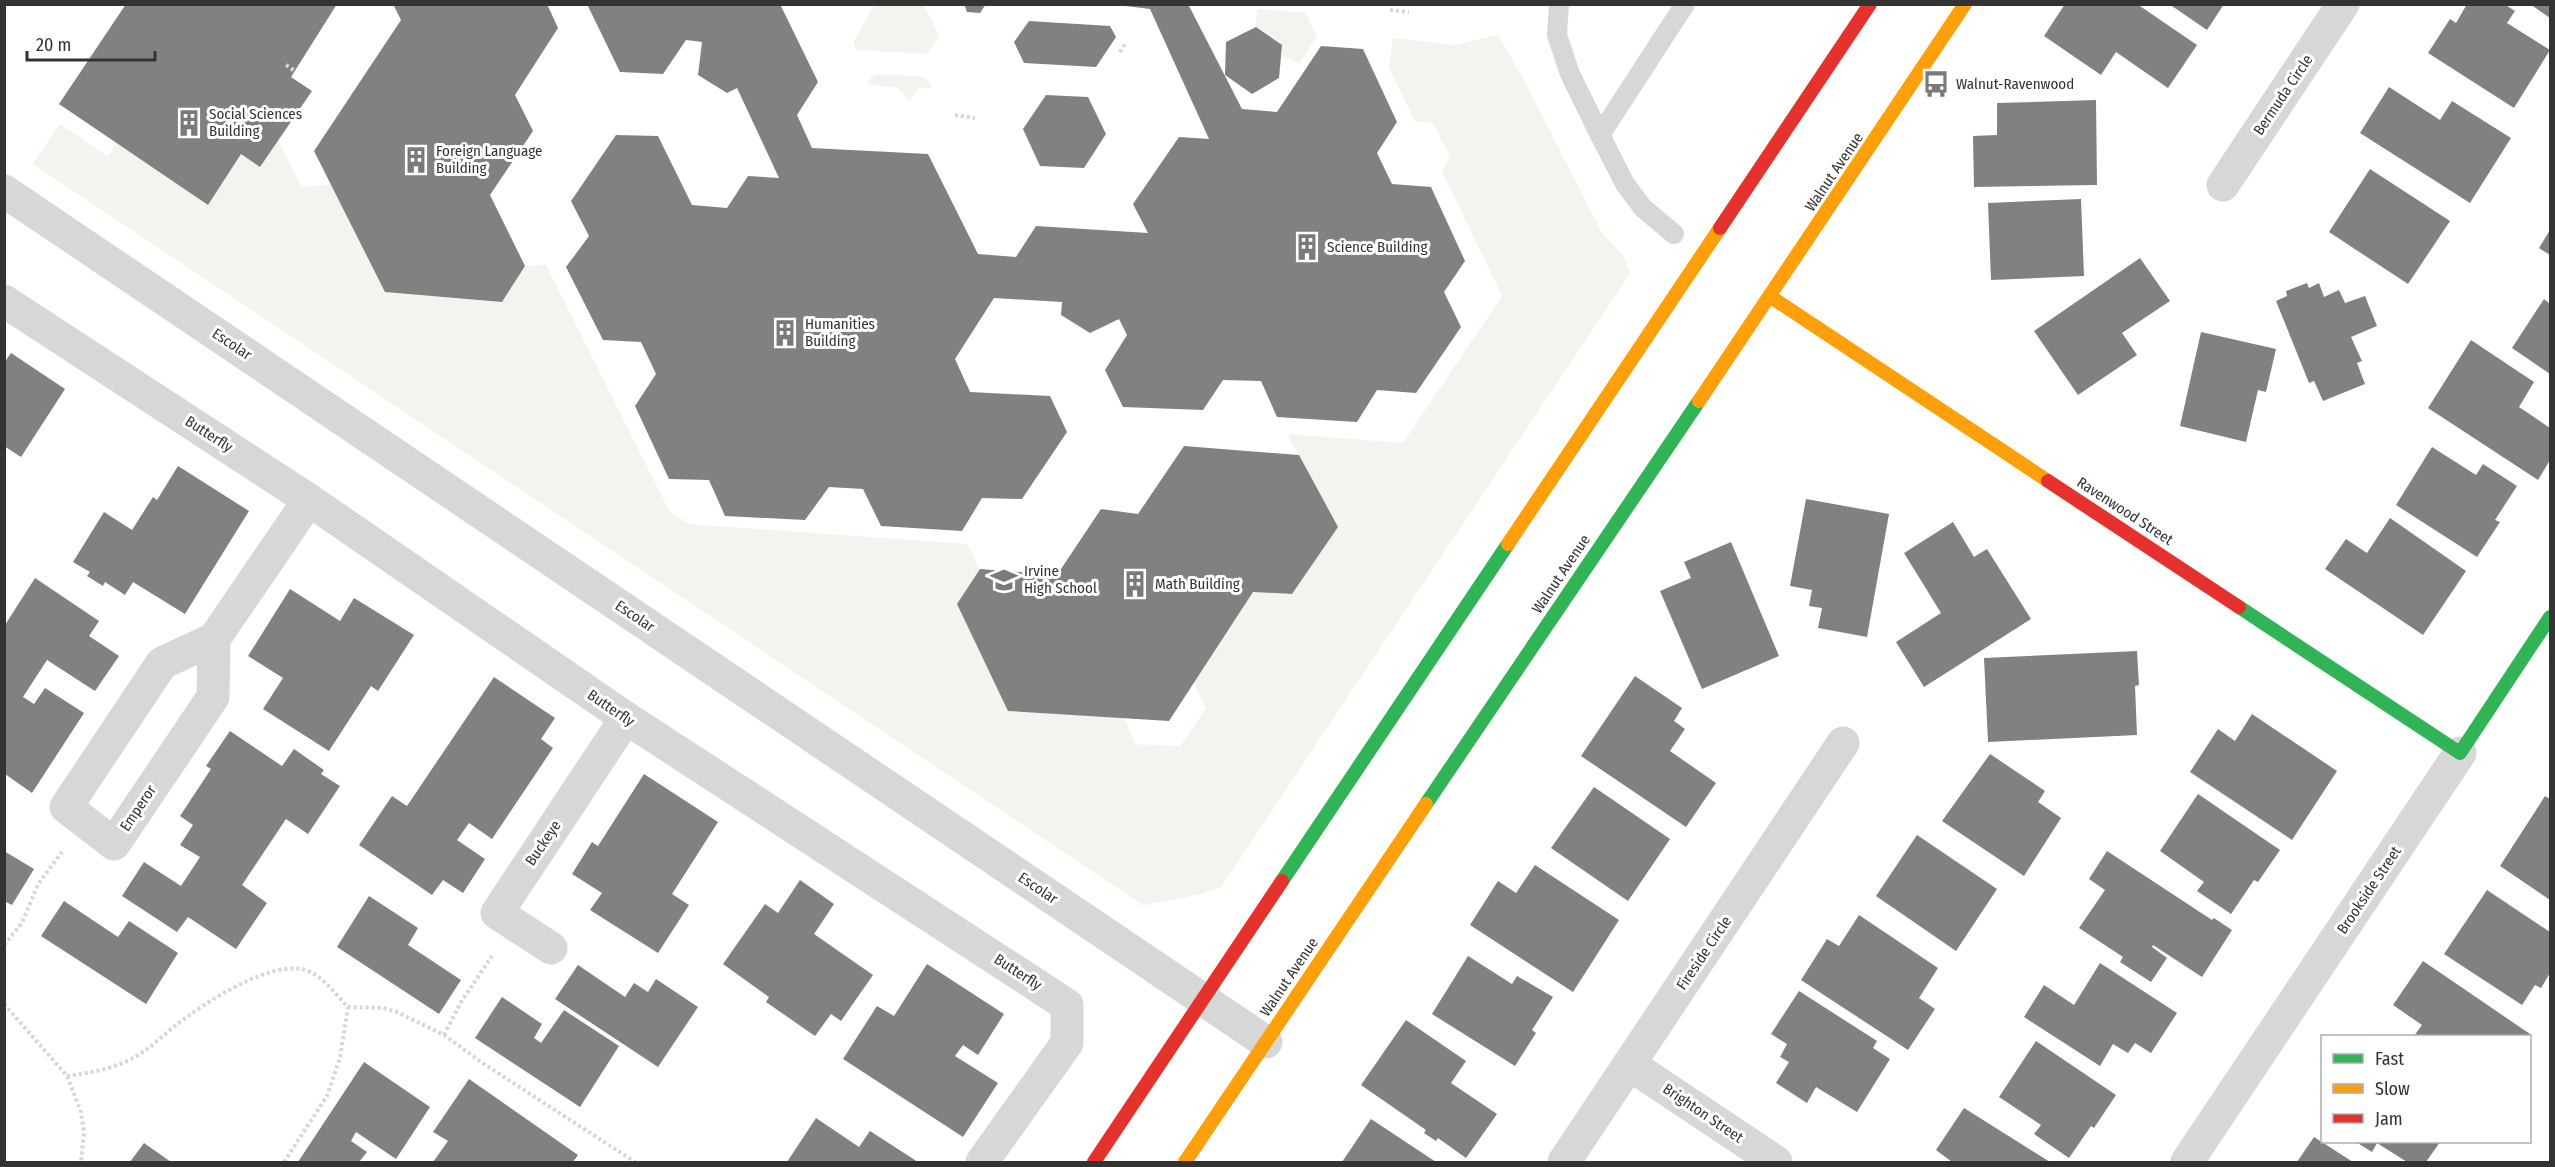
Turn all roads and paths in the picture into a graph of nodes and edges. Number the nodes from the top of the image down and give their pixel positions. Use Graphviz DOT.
graph roads {
  1 [pos="1559,4"];
  2 [pos="1685,4"];
  3 [pos="1870,4"];
  4 [pos="1965,4"];
  5 [pos="2343,4"];
  6 [pos="1390,10"];
  7 [pos="1409,12"];
  8 [pos="1126,43"];
  9 [pos="1120,52"];
  10 [pos="286,65"];
  11 [pos="296,71"];
  12 [pos="955,115"];
  13 [pos="975,118"];
  14 [pos="1600,135"];
  15 [pos="2223,185"];
  16 [pos="4,191"];
  17 [pos="1674,234"];
  18 [pos="1771,297"];
  19 [pos="4,301"];
  20 [pos="309,500"];
  21 [pos="2550,617"];
  22 [pos="214,639"];
  23 [pos="626,718"];
  24 [pos="1843,743"];
  25 [pos="2460,753"];
  26 [pos="86,822"];
  27 [pos="516,925"];
  28 [pos="4,945"];
  29 [pos="551,948"];
  30 [pos="1203,999"];
  31 [pos="4,1004"];
  32 [pos="348,1007"];
  33 [pos="444,1035"];
  34 [pos="1266,1042"];
  35 [pos="1629,1064"];
  36 [pos="67,1076"];
  37 [pos="81,1162"];
  38 [pos="284,1162"];
  39 [pos="635,1162"];
  40 [pos="982,1162"];
  41 [pos="1094,1162"];
  42 [pos="1185,1162"];
  43 [pos="1564,1162"];
  44 [pos="1776,1162"];
  45 [pos="2187,1162"];
  1 -- 14 [label="lane"];
  2 -- 14 [label="lane"];
  3 -- 30 [label="main road"];
  4 -- 18 [label="main road, Walnut Avenue"];
  5 -- 15 [label="street, Bermuda Circle"];
  6 -- 7 [label="path"];
  8 -- 9 [label="path"];
  10 -- 11 [label="path"];
  12 -- 13 [label="path"];
  14 -- 17 [label="lane"];
  16 -- 30 [label="street, Escolar"];
  18 -- 25 [label="main road, Ravenwood Street"];
  18 -- 34 [label="main road, Walnut Avenue"];
  19 -- 20 [label="street, Butterfly"];
  20 -- 22 [label="street"];
  20 -- 23 [label="street, Butterfly"];
  21 -- 25 [label="main road, Brookside Street"];
  22 -- 26 [label="street, Emperor"];
  22 -- 26 [label="street, Emperor"];
  23 -- 27 [label="street, Buckeye"];
  23 -- 40 [label="street, Butterfly"];
  24 -- 35 [label="street, Fireside Circle"];
  25 -- 45 [label="street, Brookside Street"];
  26 -- 28 [label="path"];
  27 -- 29 [label="street, Buckeye"];
  27 -- 33 [label="path"];
  30 -- 34 [label="street, Escolar"];
  30 -- 41 [label="main road"];
  31 -- 36 [label="path"];
  32 -- 33 [label="path"];
  32 -- 36 [label="path"];
  32 -- 38 [label="path"];
  33 -- 39 [label="path"];
  34 -- 42 [label="main road, Walnut Avenue"];
  35 -- 43 [label="street, Fireside Circle"];
  35 -- 44 [label="street, Brighton Street"];
  36 -- 37 [label="path"];
}
